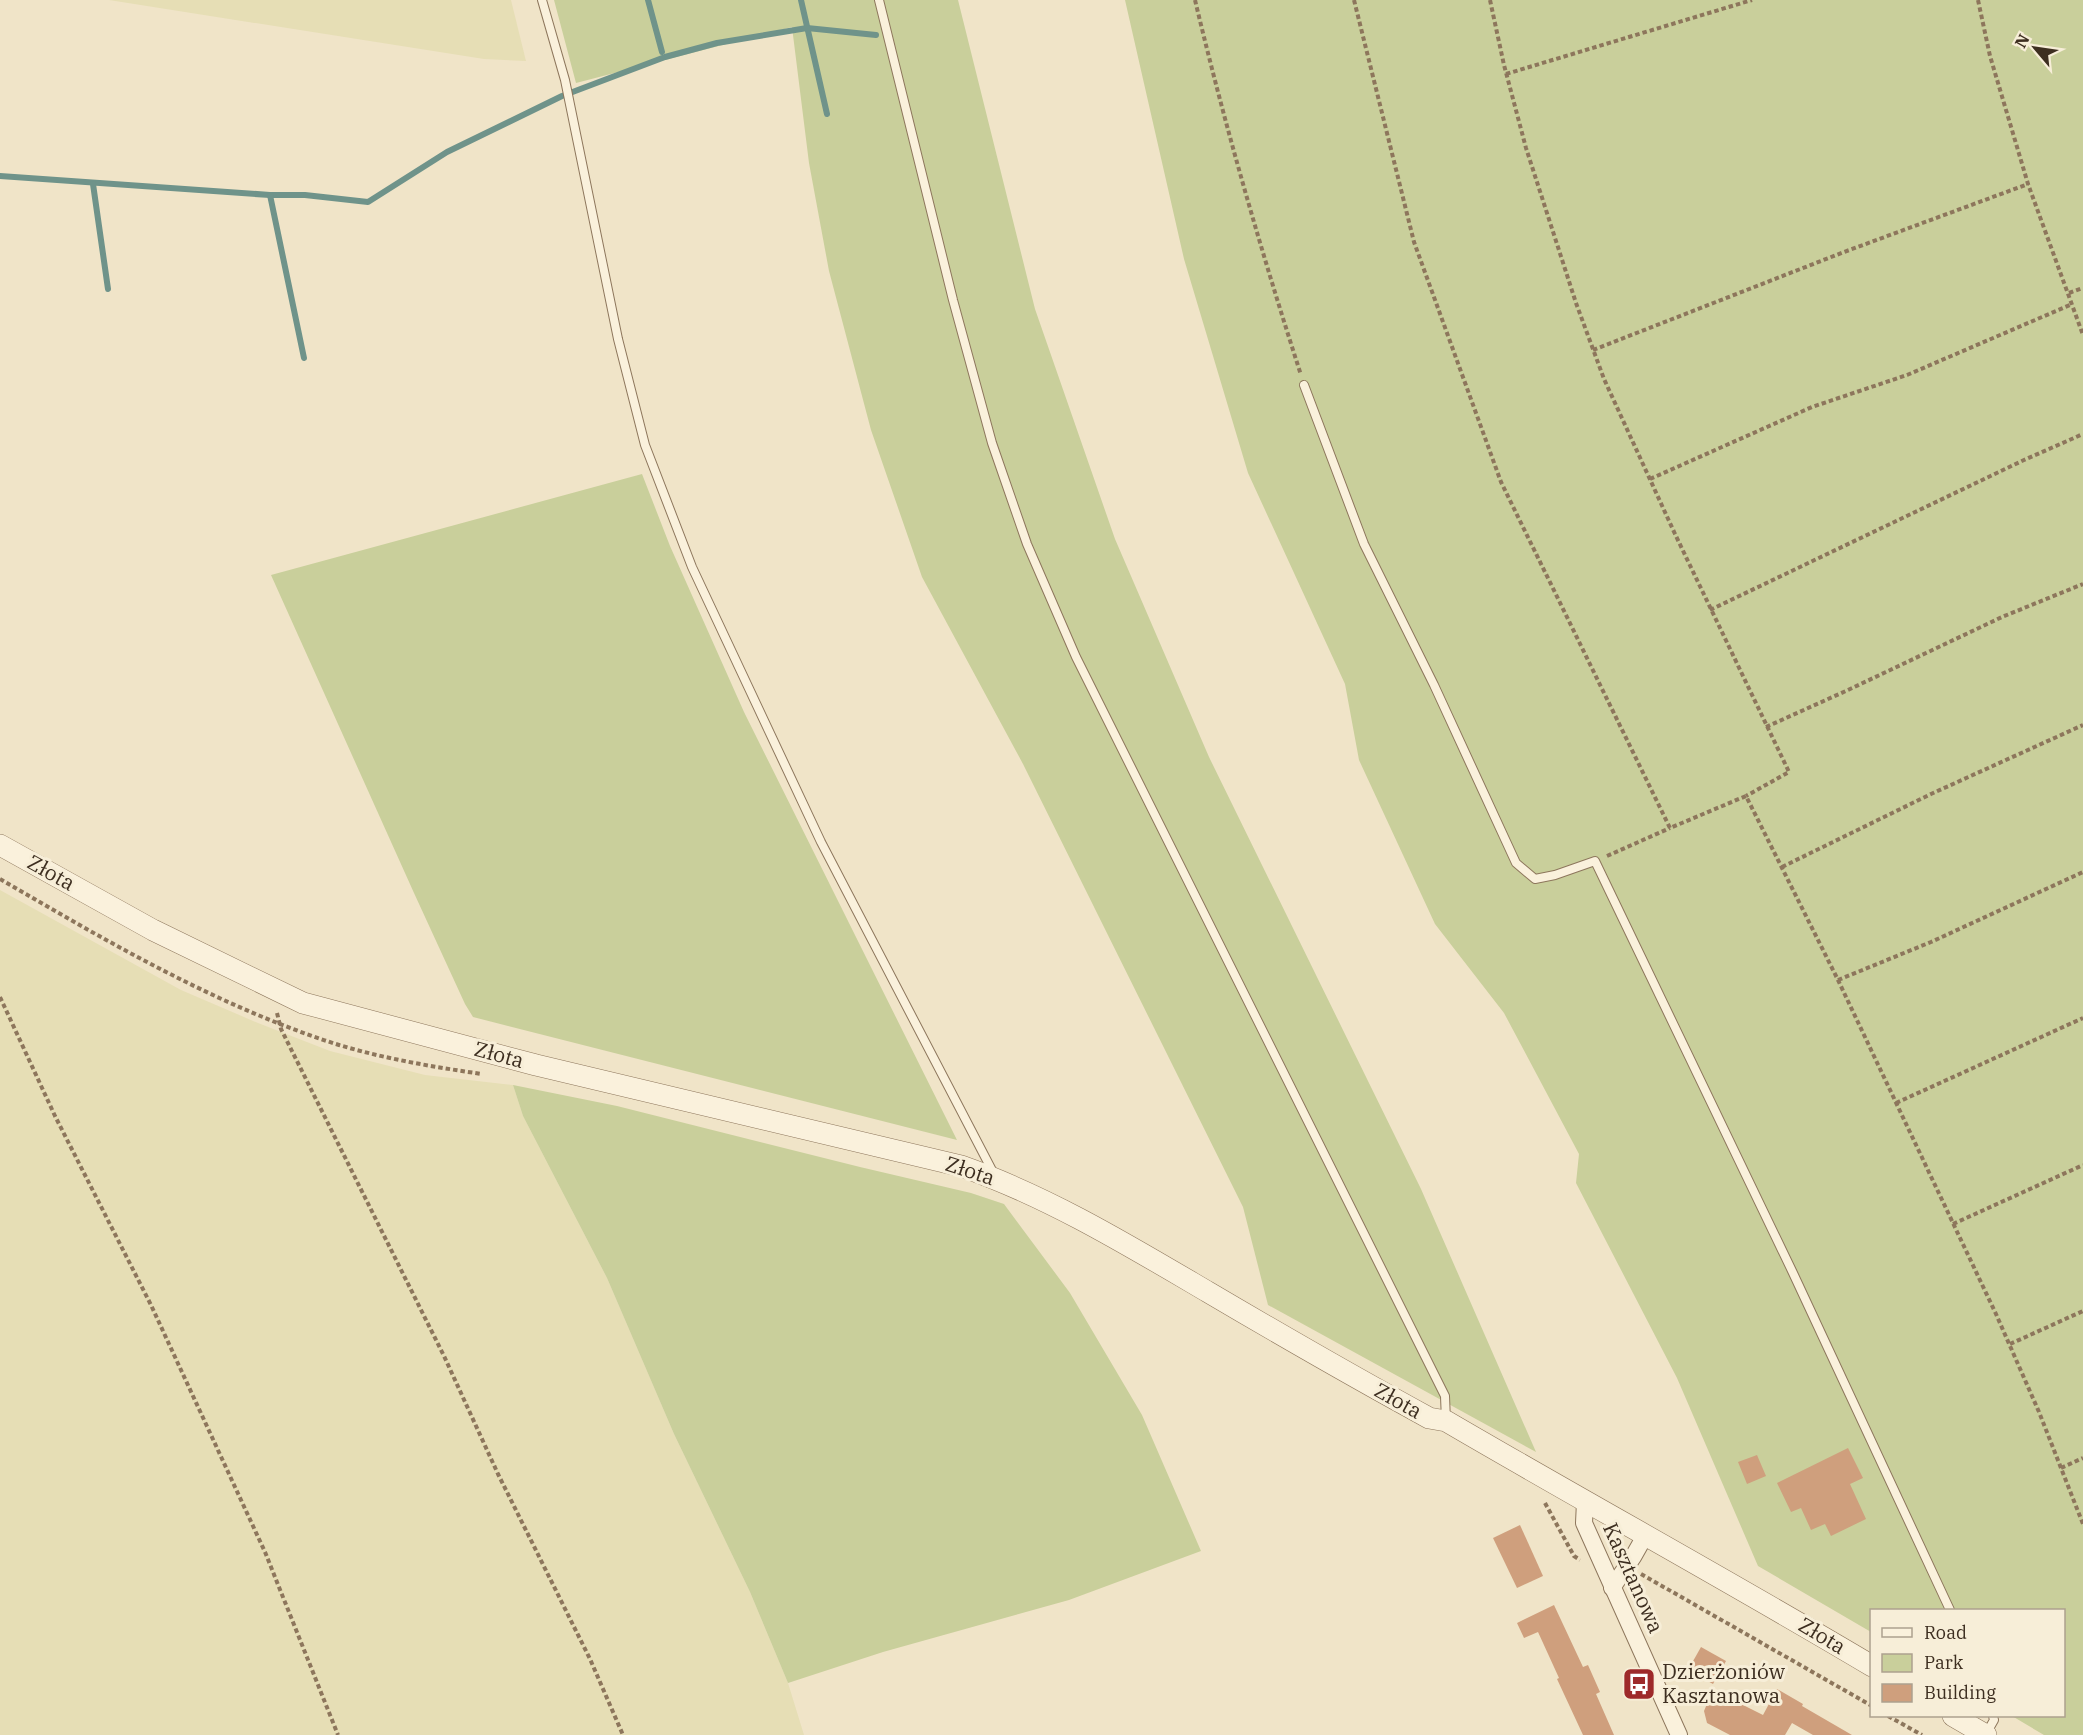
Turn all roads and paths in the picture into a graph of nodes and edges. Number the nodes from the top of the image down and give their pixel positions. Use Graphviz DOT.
graph roads {
  1 [pos="542,0"];
  2 [pos="879,0"];
  3 [pos="1196,0"];
  4 [pos="1354,0"];
  5 [pos="1490,0"];
  6 [pos="1752,0"];
  7 [pos="1978,0"];
  8 [pos="1506,74"];
  9 [pos="2028,184"];
  10 [pos="2083,288"];
  11 [pos="2068,293"];
  12 [pos="2070,305"];
  13 [pos="2083,335"];
  14 [pos="1593,350"];
  15 [pos="1304,385"];
  16 [pos="2083,434"];
  17 [pos="1650,479"];
  18 [pos="2083,584"];
  19 [pos="1710,610"];
  20 [pos="2083,725"];
  21 [pos="1766,727"];
  22 [pos="1746,796"];
  23 [pos="1670,828"];
  24 [pos="0,845"];
  25 [pos="1595,861"];
  26 [pos="1782,867"];
  27 [pos="2083,872"];
  28 [pos="0,879"];
  29 [pos="1838,980"];
  30 [pos="269,987"];
  31 [pos="0,997"];
  32 [pos="2083,1018"];
  33 [pos="280,1024"];
  34 [pos="482,1074"];
  35 [pos="1896,1103"];
  36 [pos="2083,1165"];
  37 [pos="997,1179"];
  38 [pos="1953,1224"];
  39 [pos="2083,1311"];
  40 [pos="2010,1344"];
  41 [pos="1446,1421"];
  42 [pos="2083,1458"];
  43 [pos="2061,1468"];
  44 [pos="1540,1496"];
  45 [pos="1585,1502"];
  46 [pos="2083,1524"];
  47 [pos="1646,1534"];
  48 [pos="1598,1557"];
  49 [pos="1627,1566"];
  50 [pos="1612,1588"];
  51 [pos="1949,1609"];
  52 [pos="1870,1665"];
  53 [pos="1870,1705"];
  54 [pos="1890,1717"];
  55 [pos="1955,1717"];
  56 [pos="1993,1717"];
  57 [pos="338,1735"];
  58 [pos="623,1735"];
  59 [pos="1679,1735"];
  60 [pos="1922,1735"];
  61 [pos="1986,1735"];
  1 -- 37 [label="lane"];
  2 -- 41 [label="lane"];
  3 -- 15 [label="path"];
  4 -- 23 [label="path"];
  5 -- 8 [label="path"];
  6 -- 8 [label="path"];
  7 -- 9 [label="path"];
  8 -- 14 [label="path"];
  9 -- 11 [label="path"];
  9 -- 14 [label="path"];
  10 -- 11 [label="path"];
  11 -- 12 [label="path"];
  12 -- 13 [label="path"];
  12 -- 17 [label="path"];
  14 -- 17 [label="path"];
  15 -- 25 [label="lane"];
  16 -- 19 [label="path"];
  17 -- 19 [label="path"];
  18 -- 21 [label="path"];
  19 -- 21 [label="path"];
  20 -- 26 [label="path"];
  21 -- 22 [label="path"];
  22 -- 23 [label="path"];
  22 -- 26 [label="path"];
  23 -- 25 [label="path"];
  24 -- 30 [label="street, Złota"];
  25 -- 51 [label="lane"];
  26 -- 29 [label="path"];
  27 -- 29 [label="path"];
  28 -- 33 [label="path"];
  29 -- 35 [label="path"];
  30 -- 33 [label="path"];
  30 -- 37 [label="street, Złota"];
  31 -- 57 [label="path"];
  32 -- 35 [label="path"];
  33 -- 34 [label="path"];
  33 -- 58 [label="path"];
  35 -- 38 [label="path"];
  36 -- 38 [label="path"];
  37 -- 41 [label="street, Złota"];
  38 -- 40 [label="path"];
  39 -- 40 [label="path"];
  40 -- 43 [label="path"];
  41 -- 45 [label="street, Złota"];
  42 -- 43 [label="path"];
  43 -- 46 [label="path"];
  44 -- 48 [label="path"];
  45 -- 47 [label="street, Złota"];
  45 -- 48 [label="street, Kasztanowa"];
  47 -- 49 [label="street"];
  47 -- 52 [label="street, Złota"];
  48 -- 50 [label="street, Kasztanowa"];
  49 -- 50 [label="street"];
  49 -- 53 [label="path"];
  50 -- 59 [label="street, Kasztanowa"];
  54 -- 60 [label="path"];
  55 -- 61 [label="street"];
  56 -- 61 [label="lane"];
}
